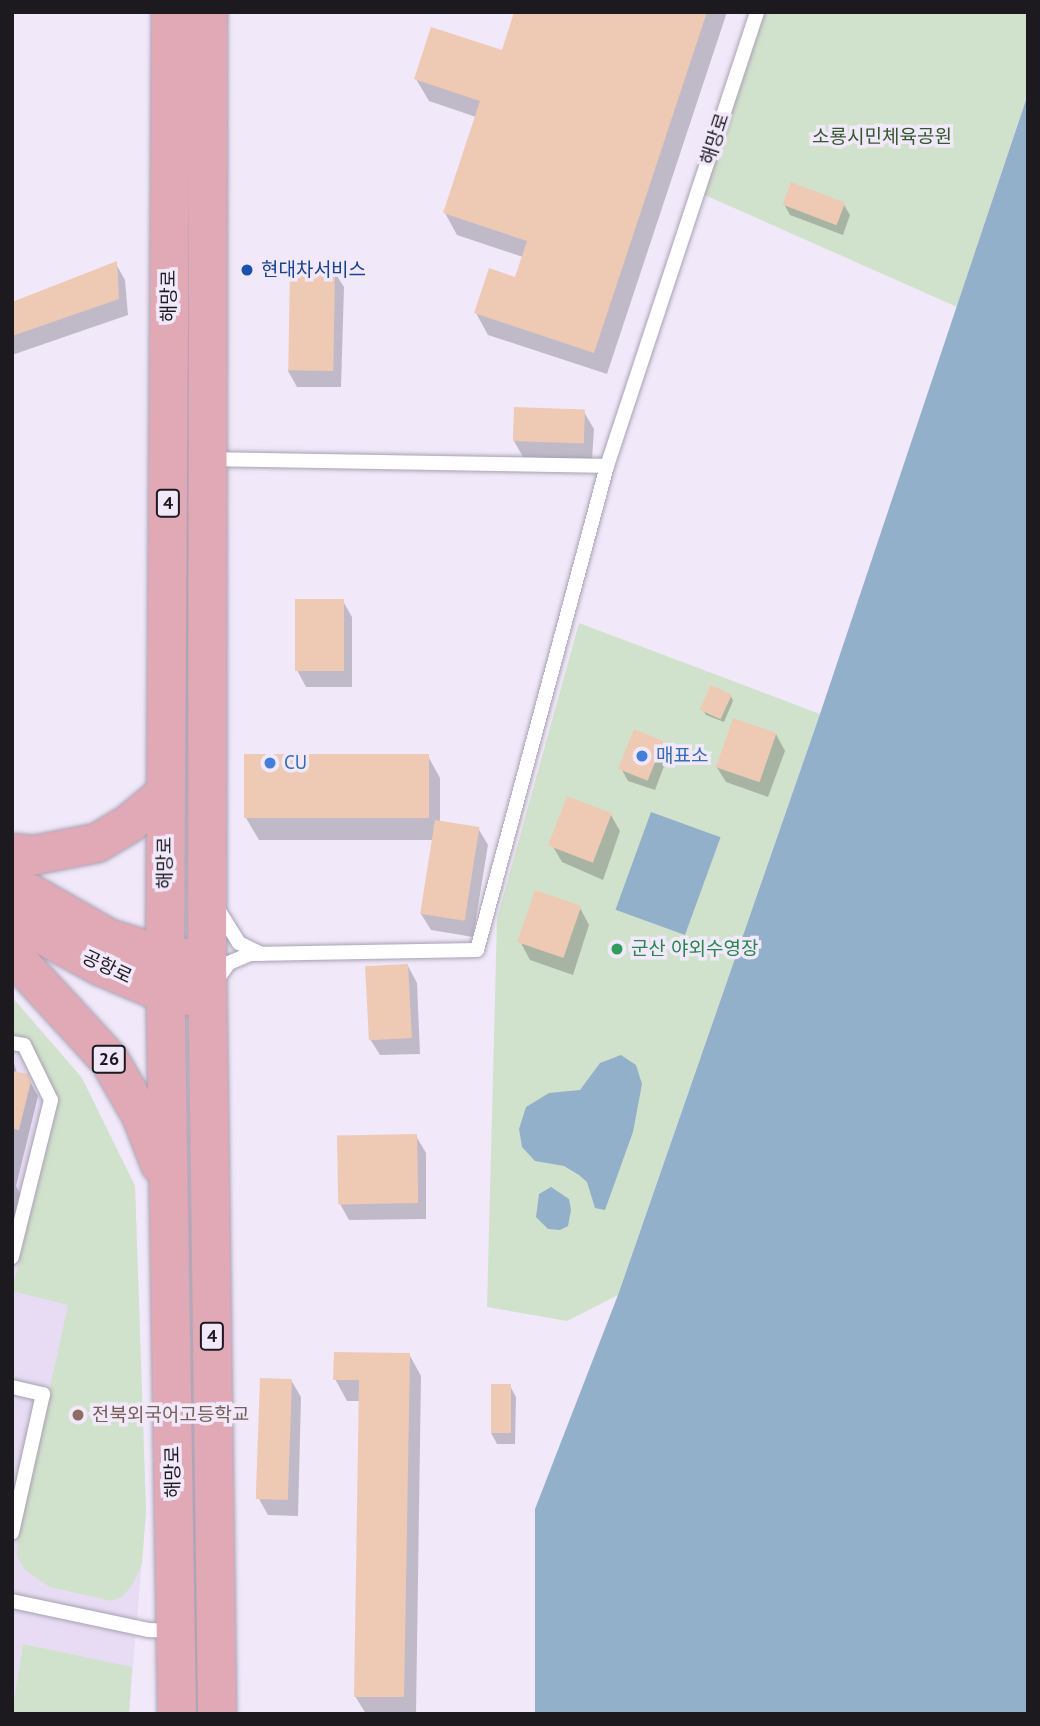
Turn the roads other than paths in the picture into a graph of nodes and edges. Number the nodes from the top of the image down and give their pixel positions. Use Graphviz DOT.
graph roads {
  1 [pos="171,12"];
  2 [pos="208,12"];
  3 [pos="757,12"];
  4 [pos="208,459"];
  5 [pos="607,466"];
  6 [pos="166,793"];
  7 [pos="12,853"];
  8 [pos="12,883"];
  9 [pos="207,884"];
  10 [pos="12,918"];
  11 [pos="12,954"];
  12 [pos="263,954"];
  13 [pos="165,956"];
  14 [pos="207,959"];
  15 [pos="166,994"];
  16 [pos="208,997"];
  17 [pos="12,1043"];
  18 [pos="169,1188"];
  19 [pos="12,1257"];
  20 [pos="12,1387"];
  21 [pos="12,1533"];
  22 [pos="12,1601"];
  23 [pos="195,1630"];
  24 [pos="177,1714"];
  25 [pos="217,1714"];
  1 -- 6 [label="main road, 해망로 / 4"];
  2 -- 4 [label="main road, 해망로 / 4"];
  3 -- 5 [label="lane, 해망로"];
  4 -- 5 [label="lane"];
  4 -- 9 [label="main road, 해망로 / 4"];
  5 -- 12 [label="lane, 해망로"];
  6 -- 7 [label="main road"];
  6 -- 13 [label="main road, 해망로 / 4"];
  8 -- 13 [label="main road, 공항로"];
  9 -- 12 [label="lane"];
  9 -- 14 [label="main road, 해망로 / 4"];
  10 -- 15 [label="main road, 공항로"];
  11 -- 18 [label="main road, 26"];
  12 -- 16 [label="lane"];
  13 -- 14 [label="main road, 공항로"];
  13 -- 15 [label="main road, 해망로 / 4"];
  14 -- 16 [label="main road, 해망로 / 4"];
  15 -- 16 [label="main road, 공항로"];
  15 -- 18 [label="main road, 해망로 / 4"];
  16 -- 23 [label="main road, 해망로 / 4"];
  17 -- 19 [label="lane"];
  18 -- 23 [label="main road, 해망로 / 4"];
  20 -- 21 [label="lane"];
  22 -- 23 [label="lane"];
  23 -- 24 [label="main road, 해망로 / 4"];
  23 -- 25 [label="main road, 해망로 / 4"];
}
